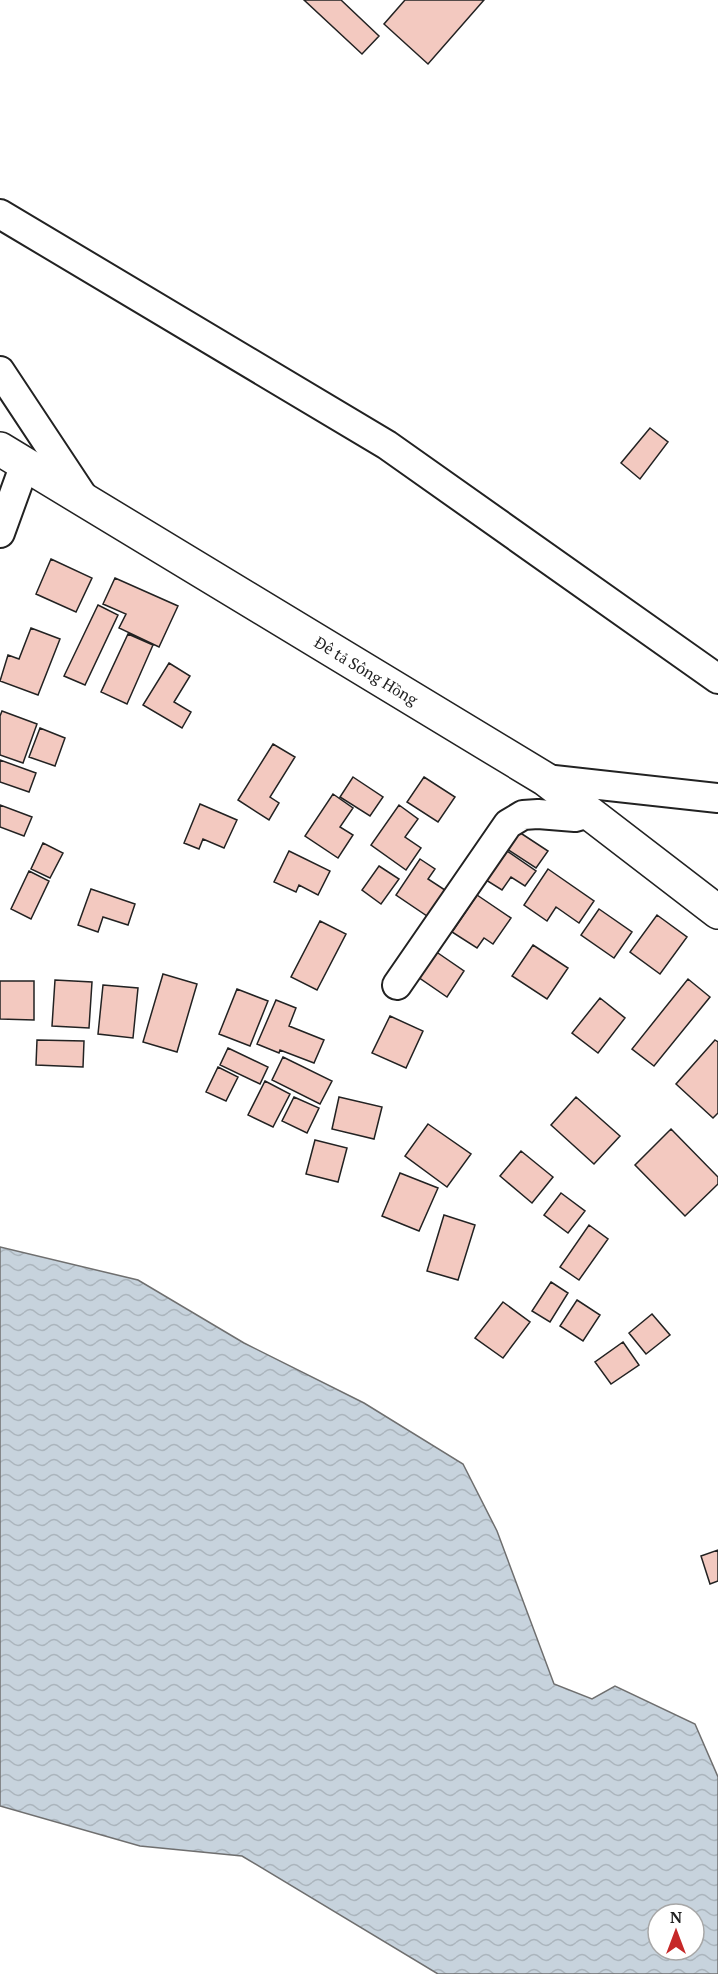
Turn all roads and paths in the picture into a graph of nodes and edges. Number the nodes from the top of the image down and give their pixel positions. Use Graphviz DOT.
graph roads {
  1 [pos="0,213"];
  2 [pos="0,371"];
  3 [pos="13,457"];
  4 [pos="87,503"];
  5 [pos="0,533"];
  6 [pos="718,679"];
  7 [pos="545,779"];
  8 [pos="718,798"];
  9 [pos="589,813"];
  10 [pos="718,912"];
  11 [pos="397,985"];
  1 -- 6 [label="street"];
  2 -- 4 [label="street"];
  3 -- 4 [label="main road, Đê tả Sông Hồng"];
  3 -- 5 [label="street"];
  4 -- 7 [label="main road, Đê tả Sông Hồng"];
  7 -- 8 [label="street"];
  7 -- 9 [label="main road, Đê tả Sông Hồng"];
  9 -- 10 [label="main road, Đê tả Sông Hồng"];
  9 -- 11 [label="street"];
}
